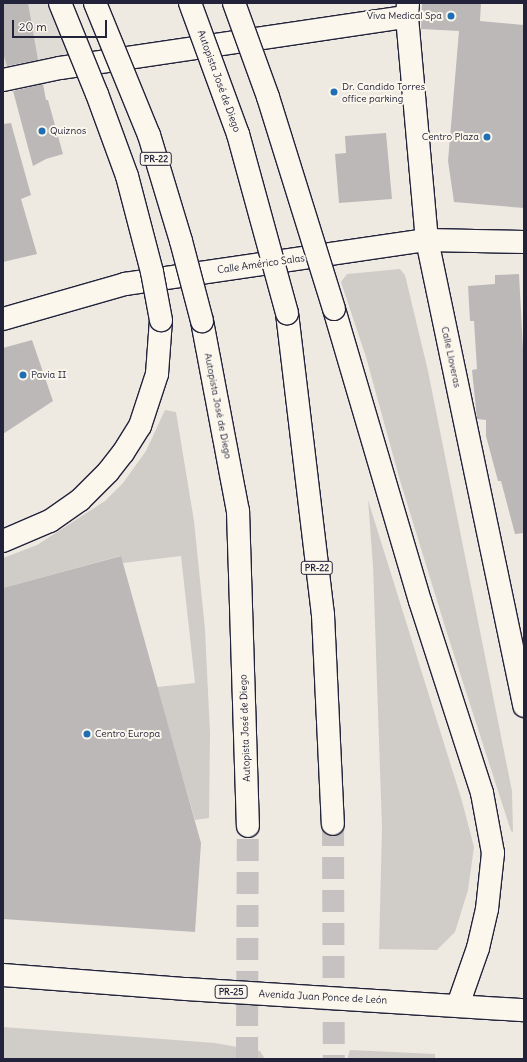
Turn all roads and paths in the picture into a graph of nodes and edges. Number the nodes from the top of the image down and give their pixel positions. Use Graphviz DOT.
graph roads {
  1 [pos="60,3"];
  2 [pos="95,3"];
  3 [pos="190,3"];
  4 [pos="234,3"];
  5 [pos="408,10"];
  6 [pos="3,80"];
  7 [pos="427,240"];
  8 [pos="524,242"];
  9 [pos="3,319"];
  10 [pos="3,541"];
  11 [pos="524,706"];
  12 [pos="332,824"];
  13 [pos="248,826"];
  14 [pos="3,975"];
  15 [pos="458,1005"];
  16 [pos="524,1010"];
  1 -- 10 [label="main road, bridge"];
  2 -- 13 [label="main road, Autopista José de Diego / PR-22, bridge"];
  3 -- 12 [label="main road, Autopista José de Diego / PR-22, bridge"];
  4 -- 15 [label="main road, bridge"];
  5 -- 6 [label="main road"];
  5 -- 7 [label="main road, Calle Lloveras"];
  7 -- 8 [label="main road, Calle Américo Salas"];
  7 -- 9 [label="main road, Calle Américo Salas"];
  7 -- 11 [label="main road, Calle Lloveras"];
  14 -- 15 [label="main road, Avenida Juan Ponce de León / PR-25"];
  15 -- 16 [label="main road, Avenida Juan Ponce de León / PR-25"];
}
